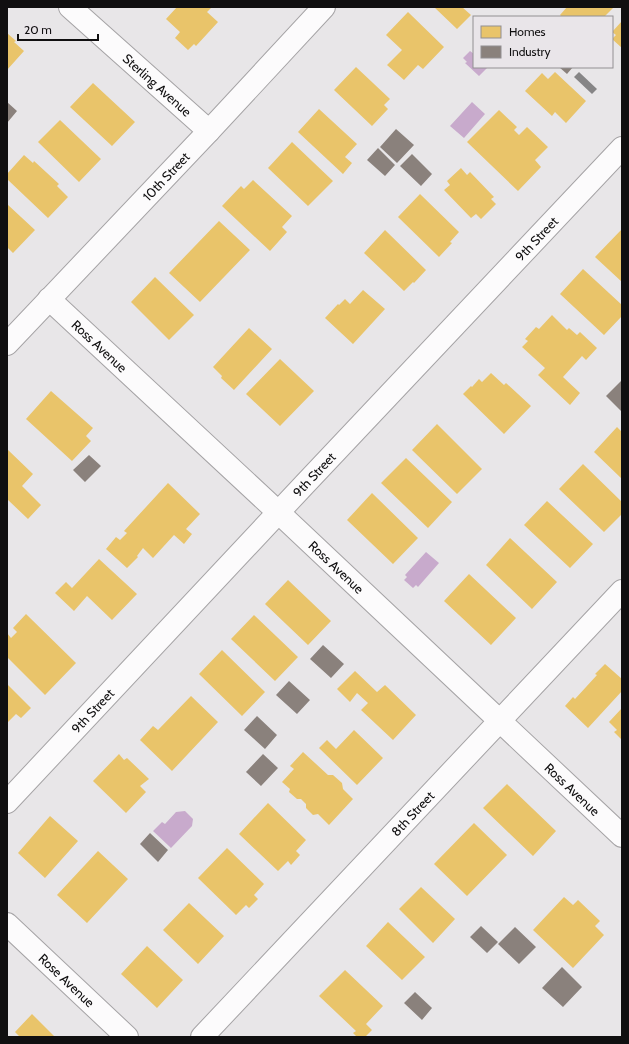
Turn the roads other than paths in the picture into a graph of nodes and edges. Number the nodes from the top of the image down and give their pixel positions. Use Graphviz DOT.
graph roads {
  1 [pos="70,7"];
  2 [pos="324,7"];
  3 [pos="209,131"];
  4 [pos="622,148"];
  5 [pos="50,299"];
  6 [pos="7,344"];
  7 [pos="278,512"];
  8 [pos="622,591"];
  9 [pos="499,720"];
  10 [pos="7,802"];
  11 [pos="622,836"];
  12 [pos="7,924"];
  13 [pos="127,1037"];
  14 [pos="202,1037"];
  1 -- 3 [label="street, Sterling Avenue"];
  2 -- 3 [label="street, 10th Street"];
  3 -- 5 [label="street, 10th Street"];
  4 -- 7 [label="street, 9th Street"];
  5 -- 6 [label="street, 10th Street"];
  5 -- 7 [label="street, Ross Avenue"];
  7 -- 9 [label="street, Ross Avenue"];
  7 -- 10 [label="street, 9th Street"];
  8 -- 9 [label="street, 8th Street"];
  9 -- 11 [label="street, Ross Avenue"];
  9 -- 14 [label="street, 8th Street"];
  12 -- 13 [label="street, Rose Avenue"];
}
